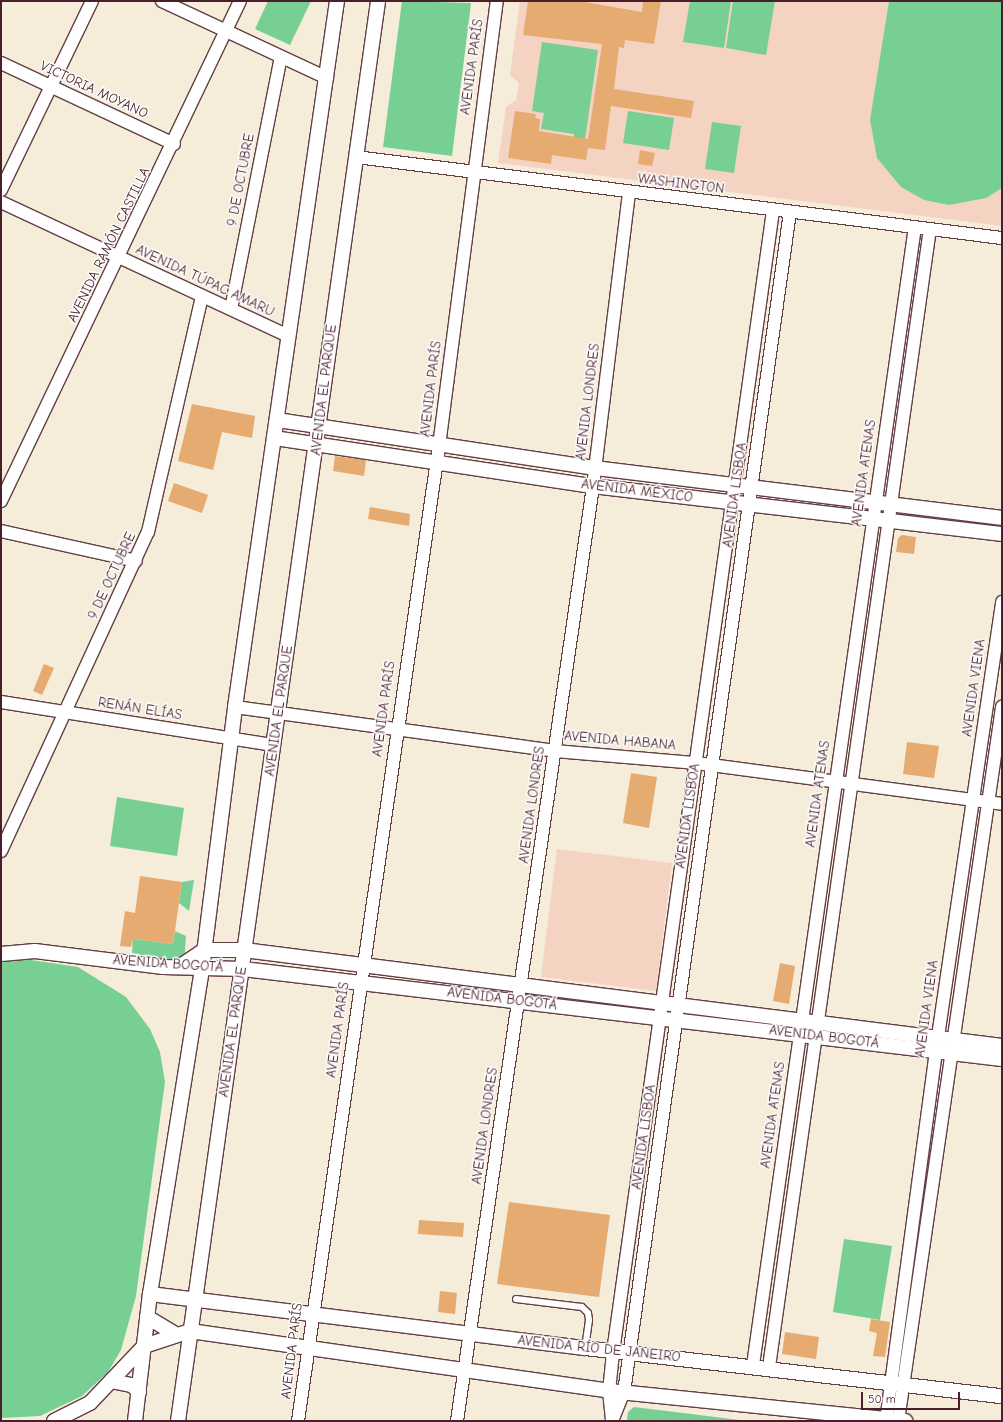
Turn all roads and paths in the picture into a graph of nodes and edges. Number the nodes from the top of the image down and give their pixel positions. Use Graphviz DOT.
graph roads {
  1 [pos="92,1"];
  2 [pos="162,1"];
  3 [pos="240,1"];
  4 [pos="337,1"];
  5 [pos="378,1"];
  6 [pos="497,1"];
  7 [pos="227,32"];
  8 [pos="281,57"];
  9 [pos="1,63"];
  10 [pos="327,78"];
  11 [pos="52,86"];
  12 [pos="174,144"];
  13 [pos="356,157"];
  14 [pos="473,172"];
  15 [pos="1,190"];
  16 [pos="629,193"];
  17 [pos="1,202"];
  18 [pos="773,211"];
  19 [pos="790,213"];
  20 [pos="915,227"];
  21 [pos="930,229"];
  22 [pos="1002,238"];
  23 [pos="120,259"];
  24 [pos="202,297"];
  25 [pos="231,309"];
  26 [pos="288,336"];
  27 [pos="277,420"];
  28 [pos="319,426"];
  29 [pos="274,438"];
  30 [pos="317,445"];
  31 [pos="439,446"];
  32 [pos="436,464"];
  33 [pos="595,468"];
  34 [pos="735,483"];
  35 [pos="751,485"];
  36 [pos="593,486"];
  37 [pos="874,500"];
  38 [pos="1,501"];
  39 [pos="733,502"];
  40 [pos="890,502"];
  41 [pos="749,503"];
  42 [pos="1002,518"];
  43 [pos="872,519"];
  44 [pos="888,522"];
  45 [pos="1,531"];
  46 [pos="1002,534"];
  47 [pos="136,561"];
  48 [pos="1002,602"];
  49 [pos="1,702"];
  50 [pos="235,707"];
  51 [pos="1002,707"];
  52 [pos="63,713"];
  53 [pos="279,714"];
  54 [pos="396,730"];
  55 [pos="231,738"];
  56 [pos="274,744"];
  57 [pos="555,751"];
  58 [pos="696,763"];
  59 [pos="711,765"];
  60 [pos="835,780"];
  61 [pos="850,782"];
  62 [pos="974,801"];
  63 [pos="988,802"];
  64 [pos="1002,804"];
  65 [pos="1,851"];
  66 [pos="204,950"];
  67 [pos="249,951"];
  68 [pos="1,954"];
  69 [pos="179,967"];
  70 [pos="362,967"];
  71 [pos="202,969"];
  72 [pos="243,969"];
  73 [pos="360,982"];
  74 [pos="521,988"];
  75 [pos="519,1002"];
  76 [pos="661,1011"];
  77 [pos="676,1013"];
  78 [pos="800,1028"];
  79 [pos="816,1029"];
  80 [pos="936,1043"];
  81 [pos="955,1046"];
  82 [pos="1002,1046"];
  83 [pos="1002,1059"];
  84 [pos="150,1294"];
  85 [pos="196,1299"];
  86 [pos="516,1299"];
  87 [pos="311,1315"];
  88 [pos="147,1317"];
  89 [pos="190,1331"];
  90 [pos="176,1334"];
  91 [pos="470,1334"];
  92 [pos="144,1346"];
  93 [pos="307,1347"];
  94 [pos="585,1348"];
  95 [pos="613,1352"];
  96 [pos="630,1353"];
  97 [pos="753,1365"];
  98 [pos="769,1367"];
  99 [pos="464,1370"];
  100 [pos="110,1381"];
  101 [pos="890,1382"];
  102 [pos="905,1383"];
  103 [pos="609,1391"];
  104 [pos="139,1392"];
  105 [pos="624,1392"];
  106 [pos="1002,1396"];
  107 [pos="894,1420"];
  108 [pos="54,1421"];
  109 [pos="135,1421"];
  110 [pos="178,1421"];
  111 [pos="298,1421"];
  112 [pos="457,1421"];
  113 [pos="612,1421"];
  1 -- 11 [label="street"];
  2 -- 7 [label="street"];
  3 -- 7 [label="street, AVENIDA RAMÓN CASTILLA"];
  4 -- 10 [label="street"];
  5 -- 13 [label="street, AVENIDA EL PARQUE"];
  6 -- 14 [label="street, AVENIDA PARÍS"];
  7 -- 8 [label="street"];
  7 -- 12 [label="street, AVENIDA RAMÓN CASTILLA"];
  8 -- 10 [label="street"];
  8 -- 25 [label="street, 9 DE OCTUBRE"];
  9 -- 11 [label="street, VICTORIA MOYANO"];
  10 -- 26 [label="street"];
  11 -- 12 [label="street, VICTORIA MOYANO"];
  11 -- 15 [label="street"];
  12 -- 23 [label="street, AVENIDA RAMÓN CASTILLA"];
  13 -- 14 [label="street, WASHINGTON"];
  13 -- 28 [label="street, AVENIDA EL PARQUE"];
  14 -- 16 [label="street, WASHINGTON"];
  14 -- 31 [label="street, AVENIDA PARÍS"];
  16 -- 18 [label="street, WASHINGTON"];
  16 -- 33 [label="street, AVENIDA LONDRES"];
  17 -- 23 [label="street, AVENIDA TÚPAC AMARU"];
  18 -- 19 [label="street, WASHINGTON"];
  18 -- 34 [label="street, AVENIDA LISBOA"];
  19 -- 20 [label="street, WASHINGTON"];
  19 -- 35 [label="street, AVENIDA LISBOA"];
  20 -- 21 [label="street, WASHINGTON"];
  20 -- 37 [label="street, AVENIDA ATENAS"];
  21 -- 22 [label="street, WASHINGTON"];
  21 -- 40 [label="street"];
  23 -- 24 [label="street, AVENIDA TÚPAC AMARU"];
  23 -- 38 [label="street, AVENIDA RAMÓN CASTILLA"];
  24 -- 25 [label="street, AVENIDA TÚPAC AMARU"];
  24 -- 47 [label="street, 9 DE OCTUBRE"];
  25 -- 26 [label="street, AVENIDA TÚPAC AMARU"];
  26 -- 27 [label="street"];
  27 -- 28 [label="street, AVENIDA MÉXICO"];
  27 -- 29 [label="street"];
  28 -- 30 [label="street, AVENIDA EL PARQUE"];
  28 -- 31 [label="street, AVENIDA MÉXICO"];
  29 -- 30 [label="street, AVENIDA MÉXICO"];
  29 -- 50 [label="street"];
  30 -- 32 [label="street, AVENIDA MÉXICO"];
  30 -- 53 [label="street, AVENIDA EL PARQUE"];
  31 -- 32 [label="street, AVENIDA PARÍS"];
  31 -- 33 [label="street, AVENIDA MÉXICO"];
  32 -- 36 [label="street, AVENIDA MÉXICO"];
  32 -- 54 [label="street, AVENIDA PARÍS"];
  33 -- 34 [label="street, AVENIDA MÉXICO"];
  33 -- 36 [label="street, AVENIDA LONDRES"];
  34 -- 35 [label="street, AVENIDA MÉXICO"];
  34 -- 39 [label="street, AVENIDA LISBOA"];
  35 -- 37 [label="street, AVENIDA MÉXICO"];
  35 -- 41 [label="street, AVENIDA LISBOA"];
  36 -- 39 [label="street, AVENIDA MÉXICO"];
  36 -- 57 [label="street, AVENIDA LONDRES"];
  37 -- 40 [label="street, AVENIDA MÉXICO"];
  37 -- 43 [label="street, AVENIDA ATENAS"];
  39 -- 41 [label="street, AVENIDA MÉXICO"];
  39 -- 58 [label="street, AVENIDA LISBOA"];
  40 -- 42 [label="street, AVENIDA MÉXICO"];
  40 -- 44 [label="street"];
  41 -- 43 [label="street, AVENIDA MÉXICO"];
  41 -- 59 [label="street, AVENIDA LISBOA"];
  43 -- 44 [label="street, AVENIDA MÉXICO"];
  43 -- 60 [label="street, AVENIDA ATENAS"];
  44 -- 46 [label="street, AVENIDA MÉXICO"];
  44 -- 61 [label="street"];
  45 -- 47 [label="street"];
  47 -- 52 [label="street, 9 DE OCTUBRE"];
  48 -- 62 [label="street, AVENIDA VIENA"];
  49 -- 52 [label="street, RENÁN ELÍAS"];
  50 -- 53 [label="street, AVENIDA HABANA"];
  50 -- 55 [label="street"];
  51 -- 63 [label="street"];
  52 -- 55 [label="street, RENÁN ELÍAS"];
  52 -- 65 [label="street, 9 DE OCTUBRE"];
  53 -- 54 [label="street, AVENIDA HABANA"];
  53 -- 56 [label="street, AVENIDA EL PARQUE"];
  54 -- 57 [label="street, AVENIDA HABANA"];
  54 -- 70 [label="street, AVENIDA PARÍS"];
  55 -- 56 [label="street, RENÁN ELÍAS"];
  55 -- 66 [label="street"];
  56 -- 67 [label="street, AVENIDA EL PARQUE"];
  57 -- 58 [label="street, AVENIDA HABANA"];
  57 -- 74 [label="street, AVENIDA LONDRES"];
  58 -- 59 [label="street, AVENIDA HABANA"];
  58 -- 76 [label="street, AVENIDA LISBOA"];
  59 -- 60 [label="street, AVENIDA HABANA"];
  59 -- 77 [label="street, AVENIDA LISBOA"];
  60 -- 61 [label="street, AVENIDA HABANA"];
  60 -- 78 [label="street, AVENIDA ATENAS"];
  61 -- 62 [label="street, AVENIDA HABANA"];
  61 -- 79 [label="street"];
  62 -- 63 [label="street, AVENIDA HABANA"];
  62 -- 80 [label="street, AVENIDA VIENA"];
  63 -- 64 [label="street, AVENIDA HABANA"];
  63 -- 81 [label="street"];
  66 -- 67 [label="street, AVENIDA BOGOTÁ"];
  66 -- 69 [label="street"];
  66 -- 71 [label="street"];
  67 -- 70 [label="street, AVENIDA BOGOTÁ"];
  67 -- 72 [label="street, AVENIDA EL PARQUE"];
  68 -- 69 [label="street, AVENIDA BOGOTÁ"];
  69 -- 71 [label="street, AVENIDA BOGOTÁ"];
  70 -- 73 [label="street, AVENIDA PARÍS"];
  70 -- 74 [label="street, AVENIDA BOGOTÁ"];
  71 -- 72 [label="street, AVENIDA BOGOTÁ"];
  71 -- 84 [label="street"];
  72 -- 73 [label="street, AVENIDA BOGOTÁ"];
  72 -- 85 [label="street, AVENIDA EL PARQUE"];
  73 -- 75 [label="street, AVENIDA BOGOTÁ"];
  73 -- 87 [label="street, AVENIDA PARÍS"];
  74 -- 75 [label="street, AVENIDA LONDRES"];
  74 -- 76 [label="street, AVENIDA BOGOTÁ"];
  75 -- 76 [label="street, AVENIDA BOGOTÁ"];
  75 -- 91 [label="street, AVENIDA LONDRES"];
  76 -- 77 [label="street, AVENIDA BOGOTÁ"];
  76 -- 95 [label="street, AVENIDA LISBOA"];
  77 -- 78 [label="street, AVENIDA BOGOTÁ"];
  77 -- 96 [label="street, AVENIDA LISBOA"];
  78 -- 79 [label="street, AVENIDA BOGOTÁ"];
  78 -- 97 [label="street, AVENIDA ATENAS"];
  79 -- 80 [label="street, AVENIDA BOGOTÁ"];
  79 -- 98 [label="street"];
  80 -- 81 [label="street, AVENIDA BOGOTÁ"];
  80 -- 101 [label="street, AVENIDA VIENA"];
  81 -- 82 [label="street, AVENIDA BOGOTÁ"];
  81 -- 83 [label="street, AVENIDA BOGOTÁ"];
  81 -- 102 [label="street"];
  84 -- 85 [label="street, AVENIDA RÍO DE JANEIRO"];
  84 -- 88 [label="street"];
  85 -- 87 [label="street, AVENIDA RÍO DE JANEIRO"];
  85 -- 89 [label="street, AVENIDA EL PARQUE"];
  86 -- 94 [label="lane"];
  87 -- 91 [label="street, AVENIDA RÍO DE JANEIRO"];
  87 -- 93 [label="street, AVENIDA PARÍS"];
  88 -- 90 [label="street"];
  88 -- 92 [label="street"];
  89 -- 90 [label="street"];
  89 -- 93 [label="street"];
  89 -- 110 [label="street, AVENIDA EL PARQUE"];
  90 -- 92 [label="street"];
  91 -- 94 [label="street, AVENIDA RÍO DE JANEIRO"];
  91 -- 99 [label="street, AVENIDA LONDRES"];
  92 -- 100 [label="street"];
  92 -- 104 [label="street"];
  93 -- 99 [label="street"];
  93 -- 111 [label="street, AVENIDA PARÍS"];
  94 -- 95 [label="street, AVENIDA RÍO DE JANEIRO"];
  95 -- 96 [label="street, AVENIDA RÍO DE JANEIRO"];
  95 -- 103 [label="street, AVENIDA LISBOA"];
  96 -- 97 [label="street, AVENIDA RÍO DE JANEIRO"];
  96 -- 105 [label="street, AVENIDA LISBOA"];
  97 -- 98 [label="street, AVENIDA RÍO DE JANEIRO"];
  98 -- 101 [label="street, AVENIDA RÍO DE JANEIRO"];
  99 -- 103 [label="street"];
  99 -- 112 [label="street, AVENIDA LONDRES"];
  100 -- 104 [label="street"];
  100 -- 108 [label="street"];
  101 -- 102 [label="street, AVENIDA RÍO DE JANEIRO"];
  101 -- 107 [label="street, AVENIDA VIENA"];
  102 -- 106 [label="street, AVENIDA RÍO DE JANEIRO"];
  102 -- 107 [label="street"];
  103 -- 105 [label="street"];
  103 -- 113 [label="street, AVENIDA LISBOA"];
  104 -- 109 [label="street"];
  105 -- 107 [label="street"];
  105 -- 113 [label="street, AVENIDA LISBOA"];
}
